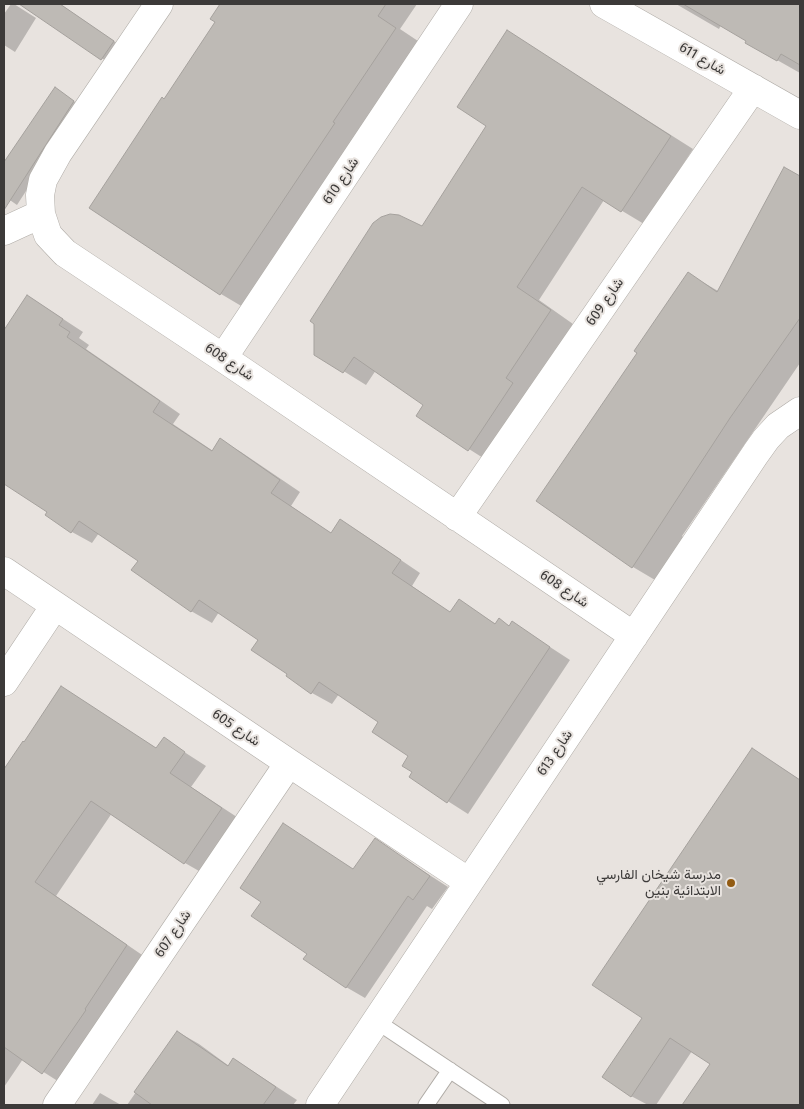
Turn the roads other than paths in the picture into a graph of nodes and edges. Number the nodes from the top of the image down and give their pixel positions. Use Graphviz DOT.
graph roads {
  1 [pos="159,4"];
  2 [pos="459,4"];
  3 [pos="604,4"];
  4 [pos="752,88"];
  5 [pos="800,115"];
  6 [pos="41,214"];
  7 [pos="4,231"];
  8 [pos="223,358"];
  9 [pos="800,411"];
  10 [pos="457,517"];
  11 [pos="4,571"];
  12 [pos="54,607"];
  13 [pos="634,636"];
  14 [pos="4,682"];
  15 [pos="289,763"];
  16 [pos="469,882"];
  17 [pos="376,1021"];
  18 [pos="450,1070"];
  19 [pos="57,1105"];
  20 [pos="320,1105"];
  21 [pos="426,1105"];
  22 [pos="502,1105"];
  1 -- 6 [label="street, شارع 608"];
  2 -- 8 [label="street, شارع 610"];
  3 -- 4 [label="street, شارع 611"];
  4 -- 5 [label="street, شارع 611"];
  4 -- 10 [label="street, شارع 609"];
  6 -- 7 [label="street"];
  6 -- 8 [label="street, شارع 608"];
  8 -- 10 [label="street, شارع 608"];
  9 -- 13 [label="street, شارع 613"];
  10 -- 13 [label="street, شارع 608"];
  11 -- 12 [label="street, شارع 605"];
  12 -- 14 [label="street"];
  12 -- 15 [label="street, شارع 605"];
  13 -- 16 [label="street, شارع 613"];
  15 -- 16 [label="street, شارع 605"];
  15 -- 19 [label="street, شارع 607"];
  16 -- 17 [label="street, شارع 613"];
  17 -- 18 [label="lane"];
  17 -- 20 [label="street, شارع 613"];
  18 -- 21 [label="lane"];
  18 -- 22 [label="lane"];
}
